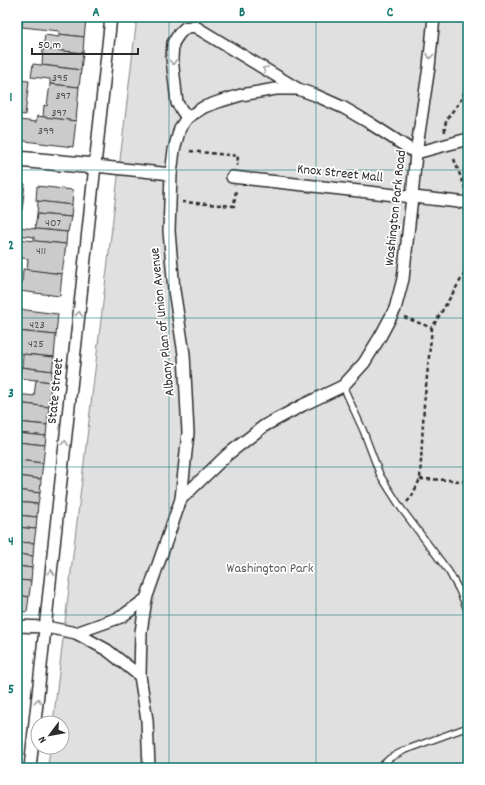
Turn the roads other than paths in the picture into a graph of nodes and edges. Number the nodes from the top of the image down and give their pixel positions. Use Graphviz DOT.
graph roads {
  1 [pos="111,17"];
  2 [pos="434,17"];
  3 [pos="298,89"];
  4 [pos="187,118"];
  5 [pos="468,138"];
  6 [pos="416,153"];
  7 [pos="17,159"];
  8 [pos="95,166"];
  9 [pos="171,174"];
  10 [pos="232,177"];
  11 [pos="412,197"];
  12 [pos="468,204"];
  13 [pos="343,386"];
  14 [pos="181,498"];
  15 [pos="146,599"];
  16 [pos="468,612"];
  17 [pos="17,626"];
  18 [pos="46,627"];
  19 [pos="76,633"];
  20 [pos="140,676"];
  21 [pos="468,727"];
  22 [pos="30,768"];
  23 [pos="149,768"];
  24 [pos="379,768"];
  1 -- 8 [label="street, State Street"];
  2 -- 6 [label="street, Washington Park Road, one-way"];
  3 -- 4 [label="street"];
  3 -- 4 [label="street, one-way"];
  3 -- 6 [label="street"];
  4 -- 9 [label="street, Albany Plan of Union Avenue"];
  5 -- 6 [label="street"];
  6 -- 11 [label="street, Washington Park Road"];
  7 -- 8 [label="street"];
  8 -- 9 [label="street"];
  18 -- 8 [label="street, State Street, one-way"];
  9 -- 14 [label="street, Albany Plan of Union Avenue"];
  10 -- 11 [label="street, Knox Street Mall"];
  11 -- 12 [label="street, Knox Street Mall"];
  11 -- 13 [label="street, Washington Park Road"];
  13 -- 14 [label="street, Washington Park Road"];
  13 -- 16 [label="lane"];
  14 -- 15 [label="street, Albany Plan of Union Avenue"];
  15 -- 19 [label="street"];
  15 -- 20 [label="street, Albany Plan of Union Avenue"];
  17 -- 18 [label="street"];
  18 -- 19 [label="street"];
  22 -- 18 [label="street, State Street, one-way"];
  19 -- 20 [label="street"];
  20 -- 23 [label="street, Albany Plan of Union Avenue"];
  21 -- 24 [label="lane"];
}
